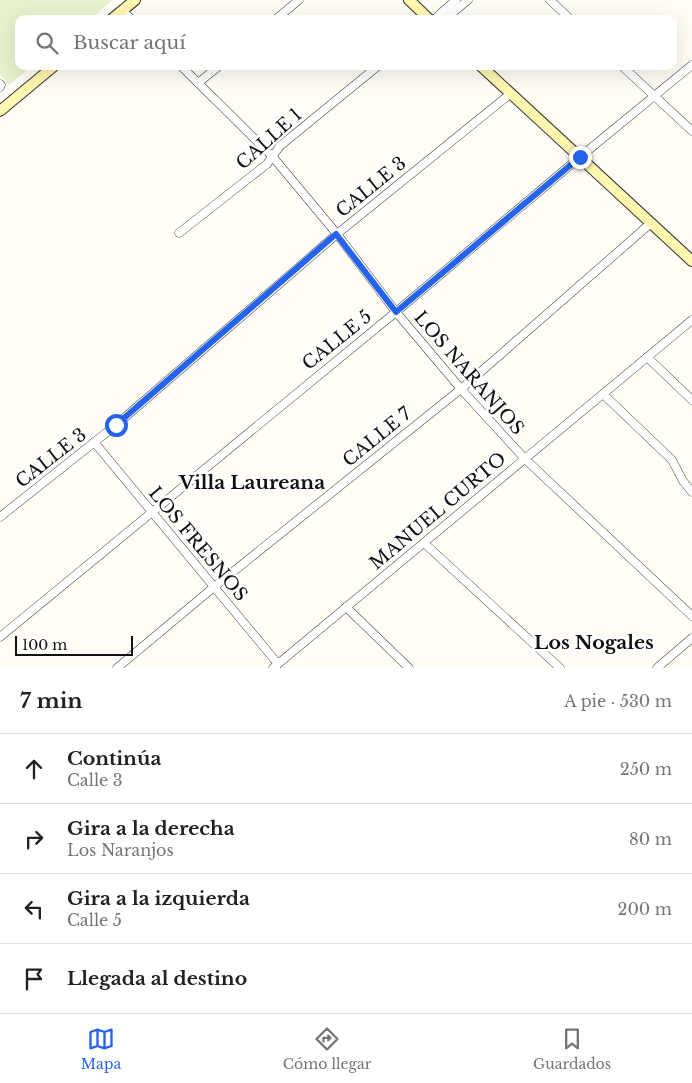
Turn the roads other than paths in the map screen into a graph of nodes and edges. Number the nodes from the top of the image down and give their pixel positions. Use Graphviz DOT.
graph roads {
  1 [pos="135,0"];
  2 [pos="299,0"];
  3 [pos="409,0"];
  4 [pos="456,0"];
  5 [pos="468,0"];
  6 [pos="550,0"];
  7 [pos="122,10"];
  8 [pos="116,15"];
  9 [pos="127,15"];
  10 [pos="281,15"];
  11 [pos="425,15"];
  12 [pos="439,15"];
  13 [pos="450,15"];
  14 [pos="566,15"];
  15 [pos="692,66"];
  16 [pos="49,70"];
  17 [pos="185,70"];
  18 [pos="214,70"];
  19 [pos="373,70"];
  20 [pos="484,70"];
  21 [pos="626,70"];
  22 [pos="198,83"];
  23 [pos="510,94"];
  24 [pos="654,96"];
  25 [pos="0,111"];
  26 [pos="692,131"];
  27 [pos="272,156"];
  28 [pos="580,157"];
  29 [pos="651,224"];
  30 [pos="179,233"];
  31 [pos="336,234"];
  32 [pos="692,261"];
  33 [pos="396,312"];
  34 [pos="692,320"];
  35 [pos="647,358"];
  36 [pos="461,388"];
  37 [pos="602,394"];
  38 [pos="692,400"];
  39 [pos="94,442"];
  40 [pos="525,459"];
  41 [pos="692,492"];
  42 [pos="152,512"];
  43 [pos="0,517"];
  44 [pos="424,543"];
  45 [pos="214,587"];
  46 [pos="346,607"];
  47 [pos="692,616"];
  48 [pos="0,637"];
  49 [pos="692,638"];
  50 [pos="276,666"];
  51 [pos="659,667"];
  52 [pos="117,668"];
  53 [pos="409,668"];
  54 [pos="560,668"];
  1 -- 7 [label="street"];
  2 -- 10 [label="street"];
  3 -- 11 [label="street"];
  4 -- 12 [label="street"];
  5 -- 13 [label="street"];
  6 -- 14 [label="street"];
  7 -- 8 [label="street"];
  7 -- 9 [label="street"];
  15 -- 24 [label="street, CALLE 5"];
  16 -- 25 [label="street"];
  17 -- 22 [label="street, LOS NARANJOS"];
  18 -- 22 [label="street"];
  19 -- 27 [label="street, CALLE 1"];
  20 -- 23 [label="street"];
  21 -- 24 [label="street"];
  22 -- 27 [label="street, LOS NARANJOS"];
  23 -- 28 [label="street"];
  23 -- 31 [label="street, CALLE 3"];
  24 -- 26 [label="street"];
  24 -- 28 [label="street, CALLE 5"];
  27 -- 30 [label="street, CALLE 1"];
  27 -- 31 [label="street, LOS NARANJOS"];
  28 -- 29 [label="street"];
  28 -- 33 [label="street, CALLE 5"];
  29 -- 32 [label="street"];
  29 -- 36 [label="street, CALLE 7"];
  31 -- 33 [label="street, LOS NARANJOS"];
  31 -- 39 [label="street, CALLE 3"];
  33 -- 36 [label="street, LOS NARANJOS"];
  33 -- 42 [label="street, CALLE 5"];
  34 -- 35 [label="street, MANUEL CURTO"];
  35 -- 37 [label="street, MANUEL CURTO"];
  35 -- 38 [label="street"];
  36 -- 40 [label="street, LOS NARANJOS"];
  36 -- 45 [label="street, CALLE 7"];
  37 -- 40 [label="street, MANUEL CURTO"];
  37 -- 41 [label="street"];
  39 -- 42 [label="street, LOS FRESNOS"];
  39 -- 43 [label="street, CALLE 3"];
  40 -- 44 [label="street, MANUEL CURTO"];
  40 -- 47 [label="street, LOS NARANJOS"];
  42 -- 45 [label="street, LOS FRESNOS"];
  42 -- 48 [label="street, CALLE 5"];
  44 -- 46 [label="street, MANUEL CURTO"];
  44 -- 54 [label="street"];
  45 -- 50 [label="street, LOS FRESNOS"];
  45 -- 52 [label="street, CALLE 7"];
  46 -- 50 [label="street, MANUEL CURTO"];
  46 -- 53 [label="street"];
  49 -- 51 [label="street"];
}
